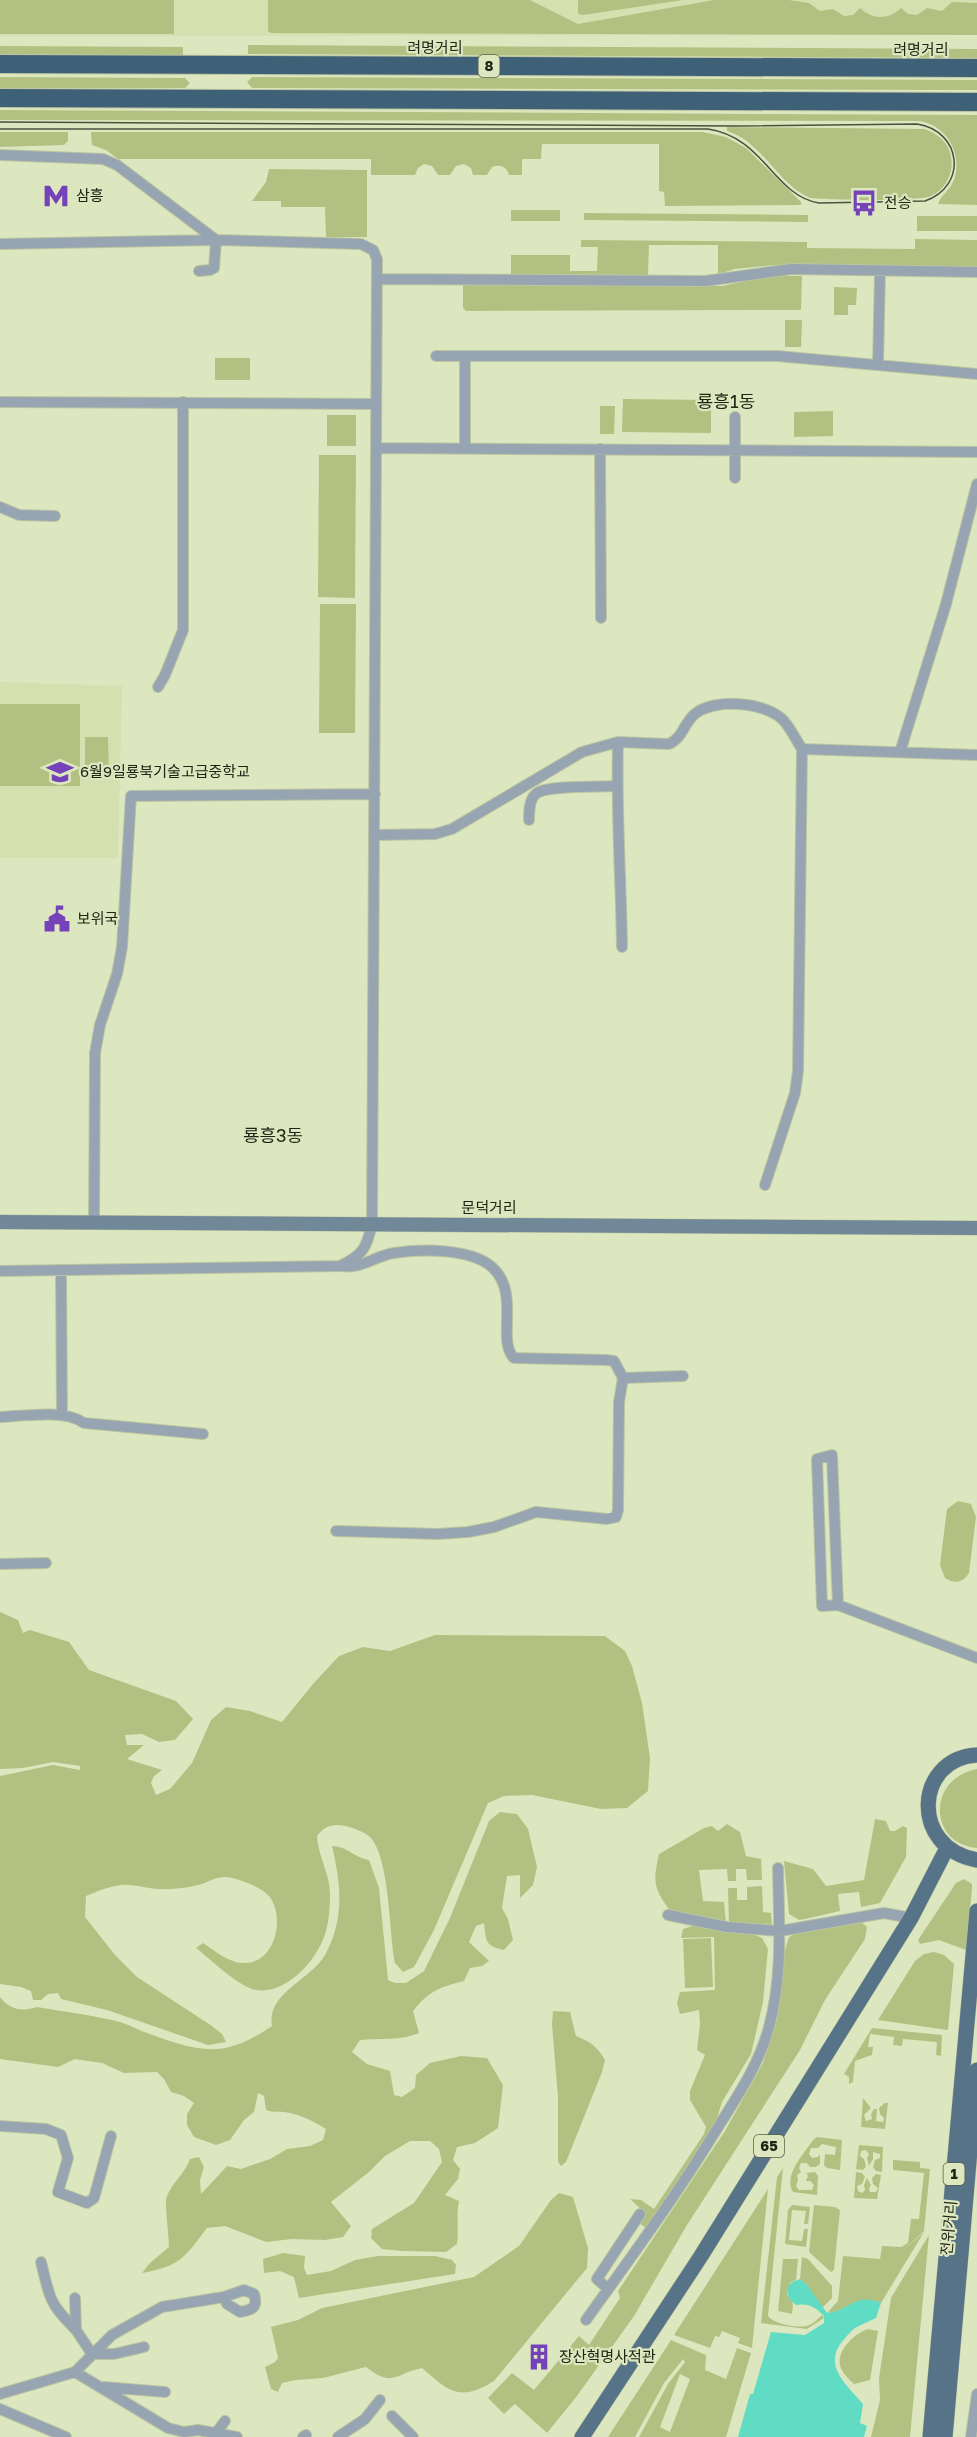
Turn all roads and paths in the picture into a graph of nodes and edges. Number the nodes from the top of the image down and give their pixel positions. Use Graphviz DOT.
graph roads {
  1 [pos="0,64"];
  2 [pos="977,68"];
  3 [pos="0,99"];
  4 [pos="977,102"];
  5 [pos="0,155"];
  6 [pos="216,240"];
  7 [pos="0,244"];
  8 [pos="199,271"];
  9 [pos="880,272"];
  10 [pos="977,272"];
  11 [pos="377,279"];
  12 [pos="436,356"];
  13 [pos="465,357"];
  14 [pos="878,365"];
  15 [pos="977,374"];
  16 [pos="0,402"];
  17 [pos="183,402"];
  18 [pos="376,404"];
  19 [pos="735,417"];
  20 [pos="376,448"];
  21 [pos="465,448"];
  22 [pos="600,449"];
  23 [pos="735,449"];
  24 [pos="977,452"];
  25 [pos="735,478"];
  26 [pos="977,484"];
  27 [pos="0,507"];
  28 [pos="55,516"];
  29 [pos="601,618"];
  30 [pos="158,687"];
  31 [pos="618,742"];
  32 [pos="802,749"];
  33 [pos="900,752"];
  34 [pos="977,755"];
  35 [pos="617,786"];
  36 [pos="375,795"];
  37 [pos="530,820"];
  38 [pos="375,835"];
  39 [pos="622,946"];
  40 [pos="765,1185"];
  41 [pos="0,1222"];
  42 [pos="94,1223"];
  43 [pos="372,1223"];
  44 [pos="977,1228"];
  45 [pos="340,1266"];
  46 [pos="61,1270"];
  47 [pos="0,1271"];
  48 [pos="683,1376"];
  49 [pos="623,1378"];
  50 [pos="62,1415"];
  51 [pos="0,1417"];
  52 [pos="203,1434"];
  53 [pos="336,1531"];
  54 [pos="46,1563"];
  55 [pos="0,1564"];
  56 [pos="838,1605"];
  57 [pos="977,1658"];
  58 [pos="977,1755"];
  59 [pos="947,1848"];
  60 [pos="977,1860"];
  61 [pos="778,1868"];
  62 [pos="977,1911"];
  63 [pos="668,1914"];
  64 [pos="911,1918"];
  65 [pos="780,1931"];
  66 [pos="977,2070"];
  67 [pos="0,2126"];
  68 [pos="111,2136"];
  69 [pos="640,2214"];
  70 [pos="41,2262"];
  71 [pos="608,2289"];
  72 [pos="225,2297"];
  73 [pos="75,2298"];
  74 [pos="586,2320"];
  75 [pos="76,2330"];
  76 [pos="144,2347"];
  77 [pos="92,2354"];
  78 [pos="75,2372"];
  79 [pos="100,2387"];
  80 [pos="165,2392"];
  81 [pos="0,2394"];
  82 [pos="977,2394"];
  83 [pos="380,2400"];
  84 [pos="0,2409"];
  85 [pos="392,2416"];
  86 [pos="225,2421"];
  87 [pos="216,2433"];
  88 [pos="66,2437"];
  89 [pos="237,2437"];
  90 [pos="338,2437"];
  91 [pos="413,2437"];
  92 [pos="582,2437"];
  93 [pos="930,2437"];
  94 [pos="945,2437"];
  95 [pos="971,2437"];
  1 -- 2 [label="highway, 려명거리 / 8"];
  3 -- 4 [label="highway"];
  5 -- 6 [label="street"];
  6 -- 7 [label="street"];
  6 -- 8 [label="street"];
  6 -- 11 [label="street"];
  9 -- 10 [label="street"];
  9 -- 11 [label="street"];
  9 -- 14 [label="street"];
  11 -- 18 [label="street"];
  12 -- 13 [label="street"];
  13 -- 14 [label="street"];
  13 -- 21 [label="street"];
  14 -- 15 [label="street"];
  16 -- 17 [label="street"];
  17 -- 18 [label="street"];
  17 -- 30 [label="street"];
  18 -- 20 [label="street"];
  19 -- 23 [label="street"];
  20 -- 21 [label="street"];
  20 -- 36 [label="street"];
  21 -- 22 [label="street"];
  22 -- 23 [label="street"];
  22 -- 29 [label="street"];
  23 -- 24 [label="street"];
  23 -- 25 [label="street"];
  26 -- 33 [label="street"];
  27 -- 28 [label="street"];
  31 -- 32 [label="street"];
  31 -- 35 [label="street"];
  31 -- 38 [label="street"];
  32 -- 33 [label="street"];
  32 -- 40 [label="street"];
  33 -- 34 [label="street"];
  35 -- 37 [label="street"];
  35 -- 39 [label="street"];
  36 -- 38 [label="street"];
  36 -- 42 [label="street"];
  38 -- 43 [label="street"];
  41 -- 42 [label="main road, 문덕거리"];
  42 -- 43 [label="main road, 문덕거리"];
  43 -- 44 [label="main road, 문덕거리"];
  43 -- 45 [label="street"];
  45 -- 46 [label="street"];
  45 -- 49 [label="street"];
  46 -- 47 [label="street"];
  46 -- 50 [label="street"];
  48 -- 49 [label="street"];
  49 -- 53 [label="street"];
  50 -- 51 [label="street"];
  50 -- 52 [label="street"];
  54 -- 55 [label="street"];
  56 -- 56 [label="street"];
  56 -- 57 [label="street"];
  58 -- 59 [label="main road"];
  59 -- 60 [label="main road"];
  59 -- 64 [label="main road, 65"];
  61 -- 65 [label="street"];
  62 -- 93 [label="main road, 전위거리 / 1"];
  63 -- 65 [label="street"];
  64 -- 65 [label="street"];
  64 -- 92 [label="main road, 65"];
  65 -- 71 [label="street"];
  66 -- 94 [label="main road, 전위거리 / 1"];
  67 -- 68 [label="street"];
  69 -- 71 [label="street"];
  70 -- 75 [label="street"];
  71 -- 74 [label="street"];
  72 -- 77 [label="street"];
  73 -- 75 [label="street"];
  75 -- 77 [label="street"];
  76 -- 77 [label="street"];
  77 -- 78 [label="street"];
  78 -- 79 [label="street"];
  78 -- 81 [label="street"];
  79 -- 80 [label="street"];
  79 -- 87 [label="street"];
  82 -- 95 [label="street"];
  83 -- 90 [label="street"];
  84 -- 88 [label="street"];
  85 -- 91 [label="street"];
  86 -- 87 [label="street"];
  87 -- 89 [label="street"];
}
